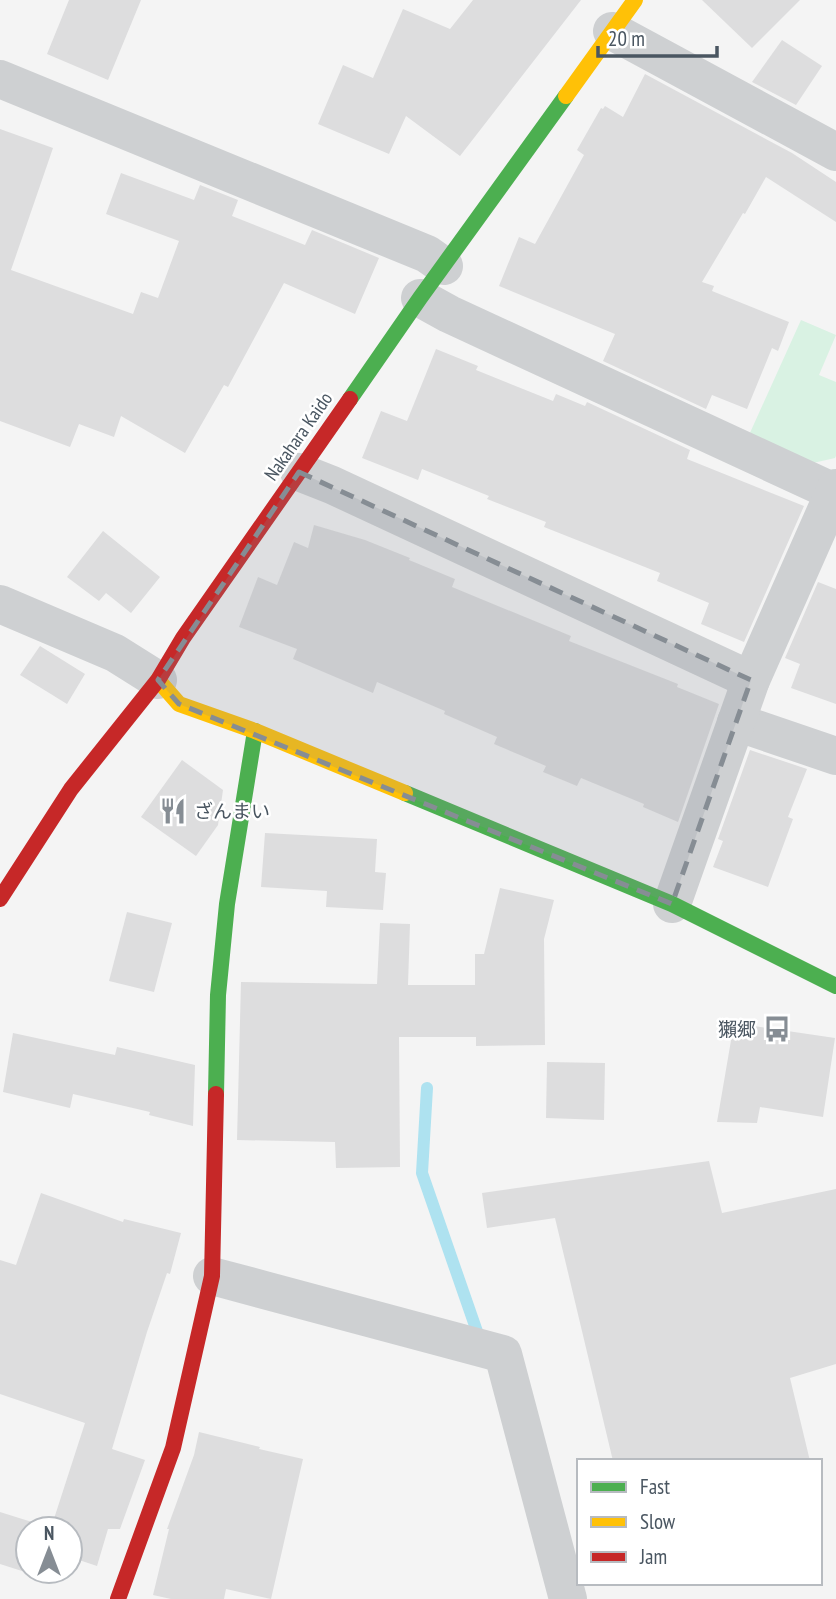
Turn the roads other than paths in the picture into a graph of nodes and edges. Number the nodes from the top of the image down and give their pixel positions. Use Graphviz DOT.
graph roads {
  1 [pos="635,0"];
  2 [pos="612,31"];
  3 [pos="0,79"];
  4 [pos="836,152"];
  5 [pos="444,266"];
  6 [pos="420,298"];
  7 [pos="299,472"];
  8 [pos="835,490"];
  9 [pos="0,604"];
  10 [pos="158,680"];
  11 [pos="751,680"];
  12 [pos="736,722"];
  13 [pos="255,731"];
  14 [pos="836,756"];
  15 [pos="0,899"];
  16 [pos="672,904"];
  17 [pos="836,986"];
  18 [pos="212,1276"];
  19 [pos="118,1599"];
  20 [pos="568,1599"];
  1 -- 2 [label="street, Nakahara Kaido"];
  2 -- 4 [label="street"];
  2 -- 5 [label="street, Nakahara Kaido"];
  3 -- 5 [label="street"];
  5 -- 6 [label="street, Nakahara Kaido"];
  6 -- 7 [label="street, Nakahara Kaido"];
  6 -- 8 [label="street"];
  7 -- 10 [label="street, Nakahara Kaido"];
  7 -- 11 [label="street"];
  8 -- 11 [label="street"];
  9 -- 10 [label="street"];
  10 -- 13 [label="street"];
  10 -- 15 [label="street, Nakahara Kaido"];
  11 -- 12 [label="street"];
  12 -- 14 [label="street"];
  12 -- 16 [label="street"];
  13 -- 16 [label="street"];
  13 -- 18 [label="street"];
  16 -- 17 [label="street"];
  18 -- 19 [label="street"];
  18 -- 20 [label="street"];
}
